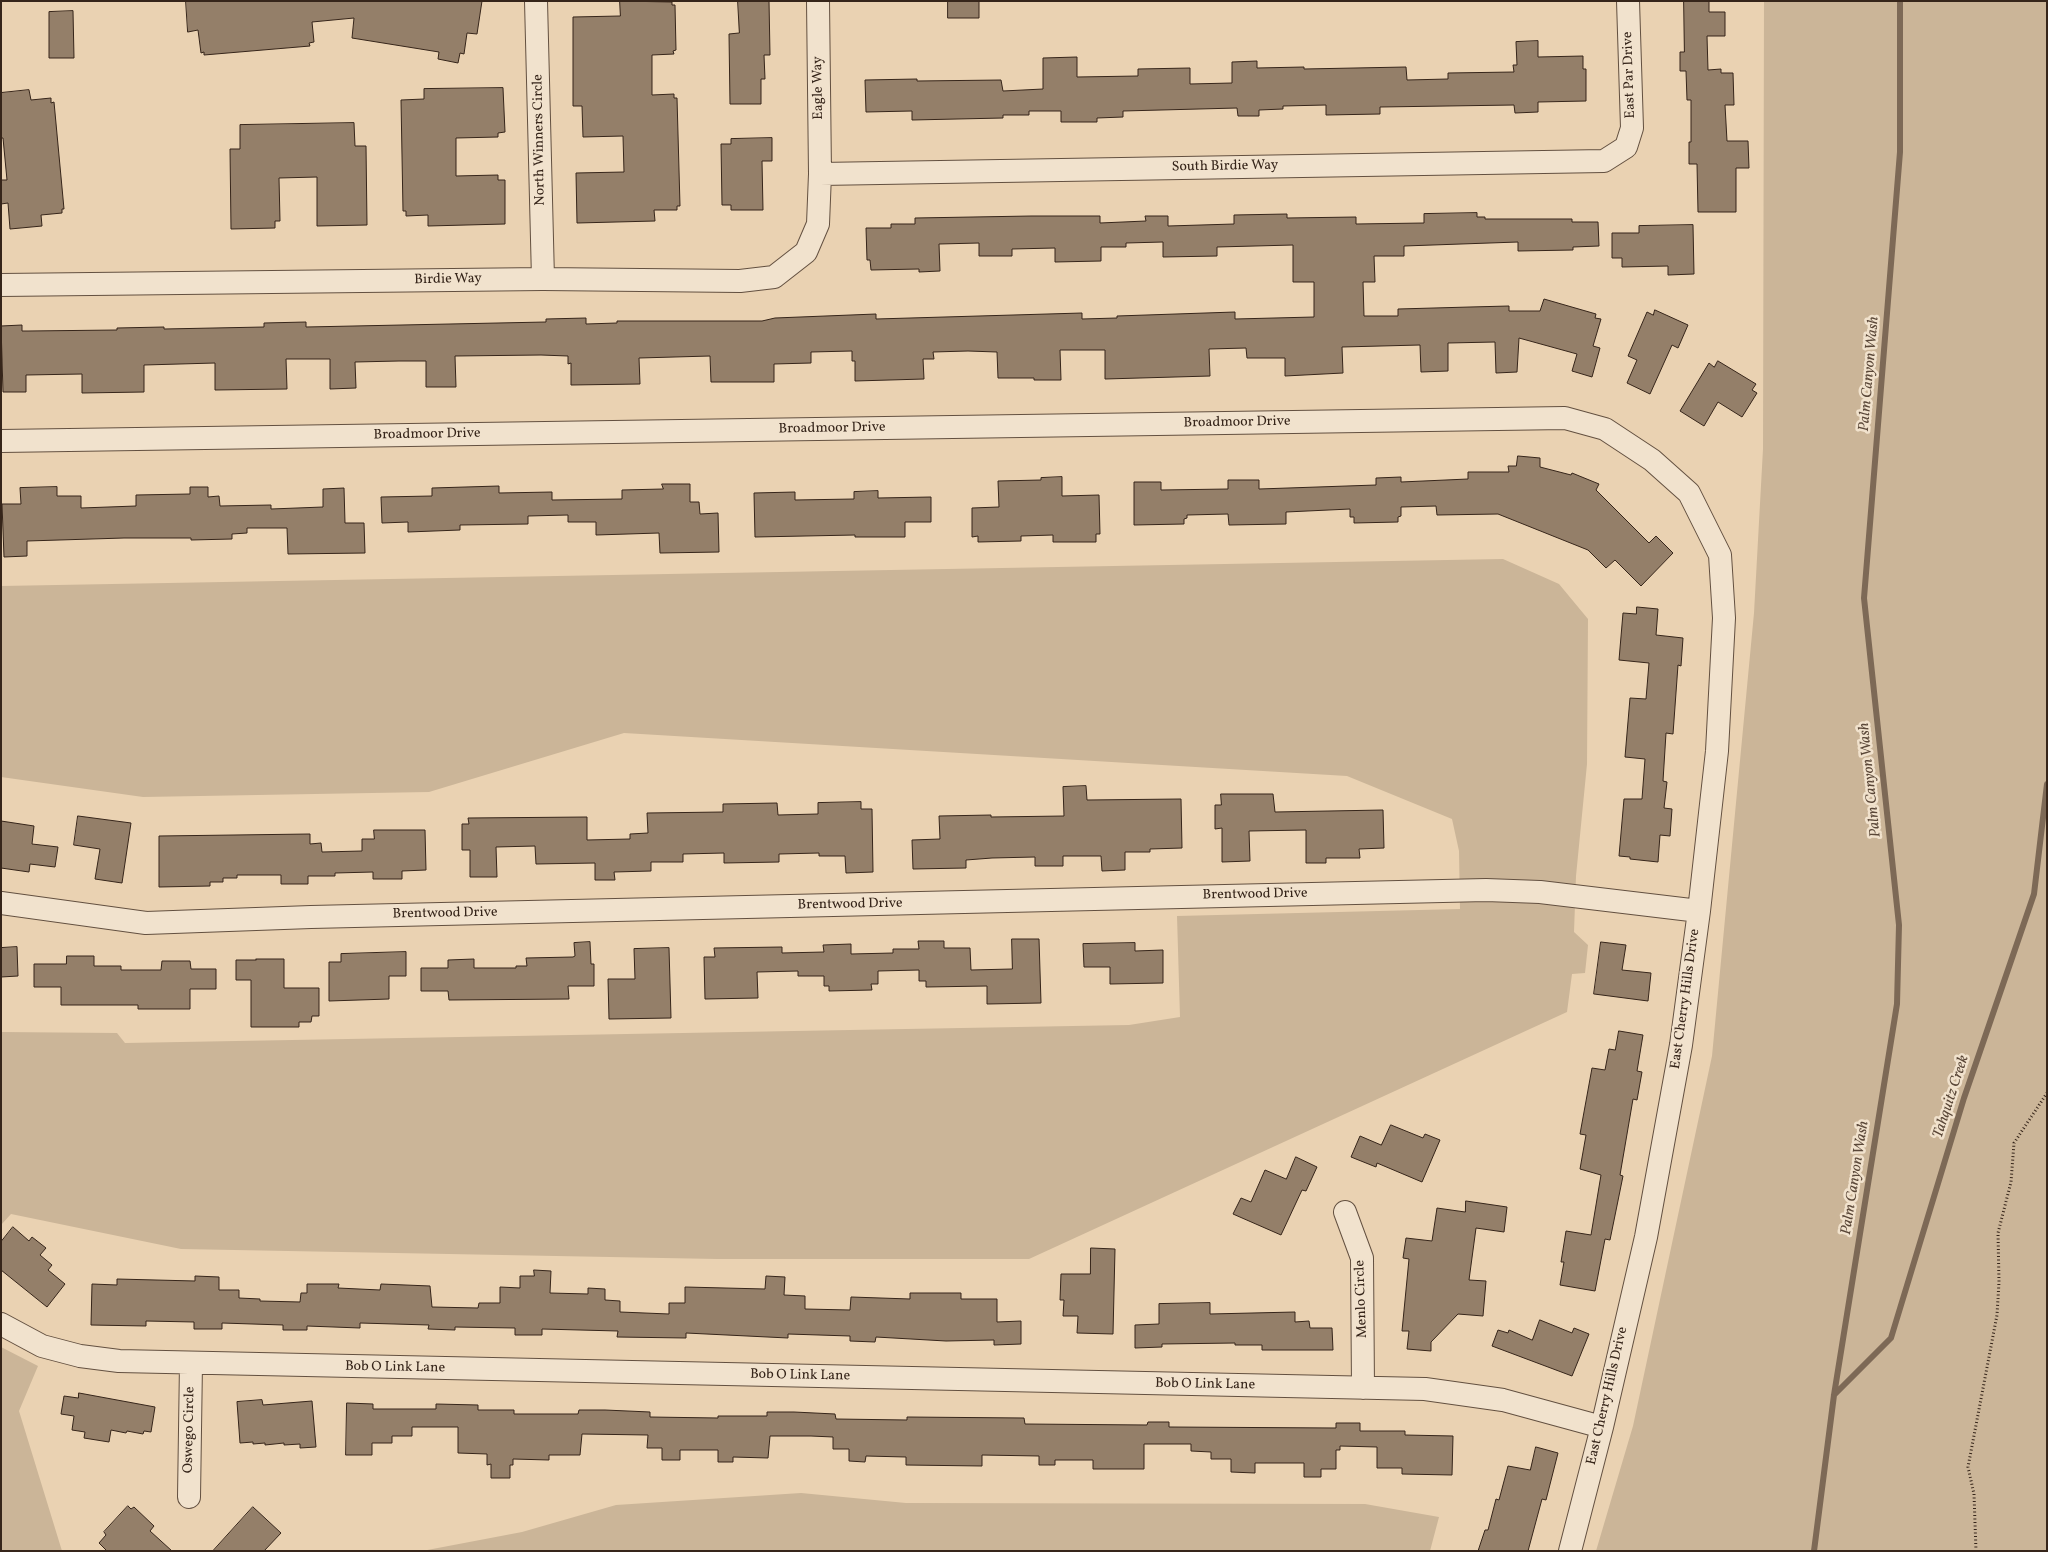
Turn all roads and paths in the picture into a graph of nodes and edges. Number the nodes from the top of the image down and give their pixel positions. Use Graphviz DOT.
graph roads {
  1 [pos="536,1"];
  2 [pos="818,1"];
  3 [pos="1628,1"];
  4 [pos="1626,147"];
  5 [pos="820,174"];
  6 [pos="543,279"];
  7 [pos="1,285"];
  8 [pos="1,441"];
  9 [pos="1652,460"];
  10 [pos="1,903"];
  11 [pos="1699,911"];
  12 [pos="2047,1093"];
  13 [pos="1345,1212"];
  14 [pos="1,1324"];
  15 [pos="191,1363"];
  16 [pos="1363,1388"];
  17 [pos="1602,1427"];
  18 [pos="189,1497"];
  19 [pos="1570,1551"];
  20 [pos="1976,1551"];
  1 -- 6 [label="street, North Winners Circle"];
  2 -- 5 [label="street, Eagle Way"];
  3 -- 4 [label="street, East Par Drive"];
  4 -- 5 [label="street, South Birdie Way"];
  5 -- 6 [label="street, Birdie Way"];
  6 -- 7 [label="street, Birdie Way"];
  8 -- 9 [label="street, Broadmoor Drive"];
  9 -- 11 [label="street, East Cherry Hills Drive"];
  10 -- 11 [label="street, Brentwood Drive"];
  11 -- 17 [label="street, East Cherry Hills Drive"];
  12 -- 20 [label="path"];
  13 -- 16 [label="street, Menlo Circle"];
  14 -- 15 [label="street, Bob O Link Lane"];
  15 -- 16 [label="street, Bob O Link Lane"];
  15 -- 18 [label="street, Oswego Circle"];
  16 -- 17 [label="street, Bob O Link Lane"];
  17 -- 19 [label="street, East Cherry Hills Drive"];
}
